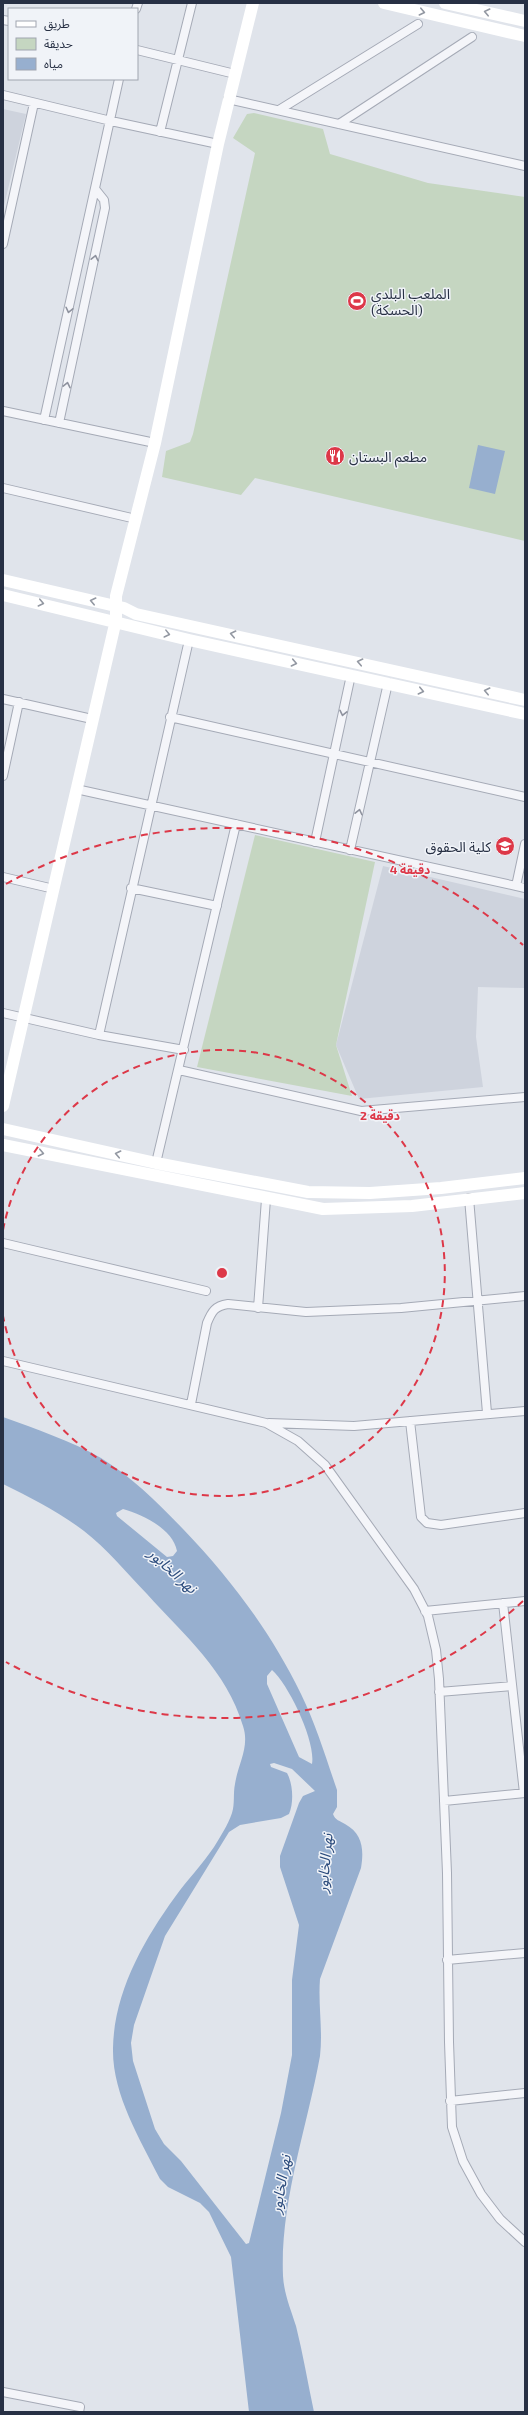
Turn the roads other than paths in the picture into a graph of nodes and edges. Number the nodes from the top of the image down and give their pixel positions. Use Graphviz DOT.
graph roads {
  1 [pos="192,3"];
  2 [pos="253,3"];
  3 [pos="384,3"];
  4 [pos="445,3"];
  5 [pos="525,21"];
  6 [pos="418,24"];
  7 [pos="525,36"];
  8 [pos="472,37"];
  9 [pos="138,50"];
  10 [pos="178,59"];
  11 [pos="235,74"];
  12 [pos="119,80"];
  13 [pos="3,95"];
  14 [pos="228,99"];
  15 [pos="34,103"];
  16 [pos="279,110"];
  17 [pos="110,121"];
  18 [pos="339,124"];
  19 [pos="160,132"];
  20 [pos="218,144"];
  21 [pos="525,166"];
  22 [pos="96,190"];
  23 [pos="3,244"];
  24 [pos="3,411"];
  25 [pos="44,420"];
  26 [pos="59,423"];
  27 [pos="155,443"];
  28 [pos="3,488"];
  29 [pos="136,519"];
  30 [pos="3,580"];
  31 [pos="3,595"];
  32 [pos="115,606"];
  33 [pos="116,620"];
  34 [pos="189,640"];
  35 [pos="351,675"];
  36 [pos="388,683"];
  37 [pos="3,698"];
  38 [pos="525,700"];
  39 [pos="19,702"];
  40 [pos="525,714"];
  41 [pos="170,717"];
  42 [pos="92,719"];
  43 [pos="334,754"];
  44 [pos="370,762"];
  45 [pos="3,776"];
  46 [pos="76,789"];
  47 [pos="525,797"];
  48 [pos="150,805"];
  49 [pos="236,824"];
  50 [pos="315,842"];
  51 [pos="525,844"];
  52 [pos="350,850"];
  53 [pos="3,877"];
  54 [pos="516,886"];
  55 [pos="131,888"];
  56 [pos="525,888"];
  57 [pos="54,889"];
  58 [pos="217,906"];
  59 [pos="3,1014"];
  60 [pos="24,1019"];
  61 [pos="99,1035"];
  62 [pos="184,1050"];
  63 [pos="179,1070"];
  64 [pos="525,1097"];
  65 [pos="3,1106"];
  66 [pos="3,1129"];
  67 [pos="3,1145"];
  68 [pos="156,1163"];
  69 [pos="152,1175"];
  70 [pos="525,1178"];
  71 [pos="525,1193"];
  72 [pos="266,1198"];
  73 [pos="469,1198"];
  74 [pos="3,1243"];
  75 [pos="206,1291"];
  76 [pos="525,1296"];
  77 [pos="479,1301"];
  78 [pos="258,1308"];
  79 [pos="3,1361"];
  80 [pos="191,1404"];
  81 [pos="525,1411"];
  82 [pos="487,1413"];
  83 [pos="410,1421"];
  84 [pos="266,1423"];
  85 [pos="525,1512"];
  86 [pos="525,1600"];
  87 [pos="503,1603"];
  88 [pos="425,1611"];
  89 [pos="512,1686"];
  90 [pos="440,1692"];
  91 [pos="522,1743"];
  92 [pos="524,1793"];
  93 [pos="444,1801"];
  94 [pos="525,1953"];
  95 [pos="447,1960"];
  96 [pos="525,2093"];
  97 [pos="450,2102"];
  98 [pos="525,2242"];
  99 [pos="3,2392"];
  100 [pos="79,2412"];
  1 -- 10 [label="street"];
  2 -- 11 [label="street"];
  3 -- 7 [label="street, one-way"];
  5 -- 4 [label="street, one-way"];
  6 -- 16 [label="street"];
  8 -- 18 [label="street"];
  9 -- 10 [label="street"];
  10 -- 11 [label="street"];
  10 -- 19 [label="street"];
  11 -- 14 [label="street"];
  12 -- 17 [label="street"];
  13 -- 15 [label="street"];
  14 -- 16 [label="street"];
  14 -- 20 [label="street"];
  15 -- 17 [label="street"];
  15 -- 23 [label="street"];
  16 -- 18 [label="street"];
  17 -- 19 [label="street"];
  17 -- 22 [label="street"];
  18 -- 21 [label="street"];
  19 -- 20 [label="street"];
  20 -- 27 [label="street"];
  22 -- 25 [label="street, one-way"];
  26 -- 22 [label="street, one-way"];
  24 -- 25 [label="street"];
  25 -- 26 [label="street"];
  26 -- 27 [label="street"];
  27 -- 29 [label="street"];
  28 -- 29 [label="street"];
  29 -- 32 [label="street"];
  32 -- 30 [label="street, one-way"];
  31 -- 33 [label="street, one-way"];
  32 -- 33 [label="street"];
  38 -- 32 [label="street, one-way"];
  33 -- 34 [label="street, one-way"];
  33 -- 42 [label="street"];
  34 -- 35 [label="street, one-way"];
  34 -- 41 [label="street"];
  35 -- 36 [label="street"];
  35 -- 43 [label="street, one-way"];
  36 -- 40 [label="street, one-way"];
  36 -- 44 [label="street"];
  37 -- 39 [label="street"];
  39 -- 42 [label="street"];
  39 -- 45 [label="street"];
  41 -- 43 [label="street"];
  41 -- 48 [label="street"];
  42 -- 46 [label="street"];
  43 -- 44 [label="street"];
  43 -- 50 [label="street"];
  44 -- 47 [label="street"];
  52 -- 44 [label="street, one-way"];
  46 -- 48 [label="street"];
  46 -- 57 [label="street"];
  48 -- 49 [label="street"];
  48 -- 55 [label="street"];
  49 -- 50 [label="street"];
  49 -- 58 [label="street"];
  50 -- 52 [label="street"];
  51 -- 54 [label="street"];
  52 -- 54 [label="street"];
  53 -- 57 [label="street"];
  54 -- 56 [label="street"];
  55 -- 58 [label="street"];
  55 -- 61 [label="street"];
  57 -- 60 [label="street"];
  58 -- 62 [label="street"];
  59 -- 60 [label="street"];
  60 -- 61 [label="street"];
  60 -- 65 [label="street"];
  61 -- 62 [label="street"];
  62 -- 63 [label="street"];
  63 -- 64 [label="street"];
  63 -- 68 [label="street"];
  68 -- 66 [label="street, one-way"];
  67 -- 69 [label="street, one-way"];
  68 -- 69 [label="street"];
  68 -- 70 [label="street"];
  69 -- 72 [label="street"];
  71 -- 73 [label="street"];
  72 -- 73 [label="street"];
  72 -- 78 [label="street"];
  73 -- 77 [label="street"];
  74 -- 75 [label="street"];
  76 -- 77 [label="street"];
  77 -- 78 [label="street"];
  77 -- 82 [label="street"];
  78 -- 80 [label="street"];
  79 -- 80 [label="street"];
  80 -- 84 [label="street"];
  81 -- 82 [label="street"];
  82 -- 83 [label="street"];
  83 -- 84 [label="street"];
  83 -- 85 [label="street"];
  84 -- 88 [label="street"];
  86 -- 87 [label="street"];
  87 -- 88 [label="street"];
  87 -- 89 [label="street"];
  88 -- 90 [label="street"];
  89 -- 90 [label="street"];
  89 -- 91 [label="street"];
  90 -- 93 [label="street"];
  91 -- 92 [label="street"];
  92 -- 93 [label="street"];
  93 -- 95 [label="street"];
  94 -- 95 [label="street"];
  95 -- 97 [label="street"];
  96 -- 97 [label="street"];
  97 -- 98 [label="street"];
  99 -- 100 [label="street"];
}
